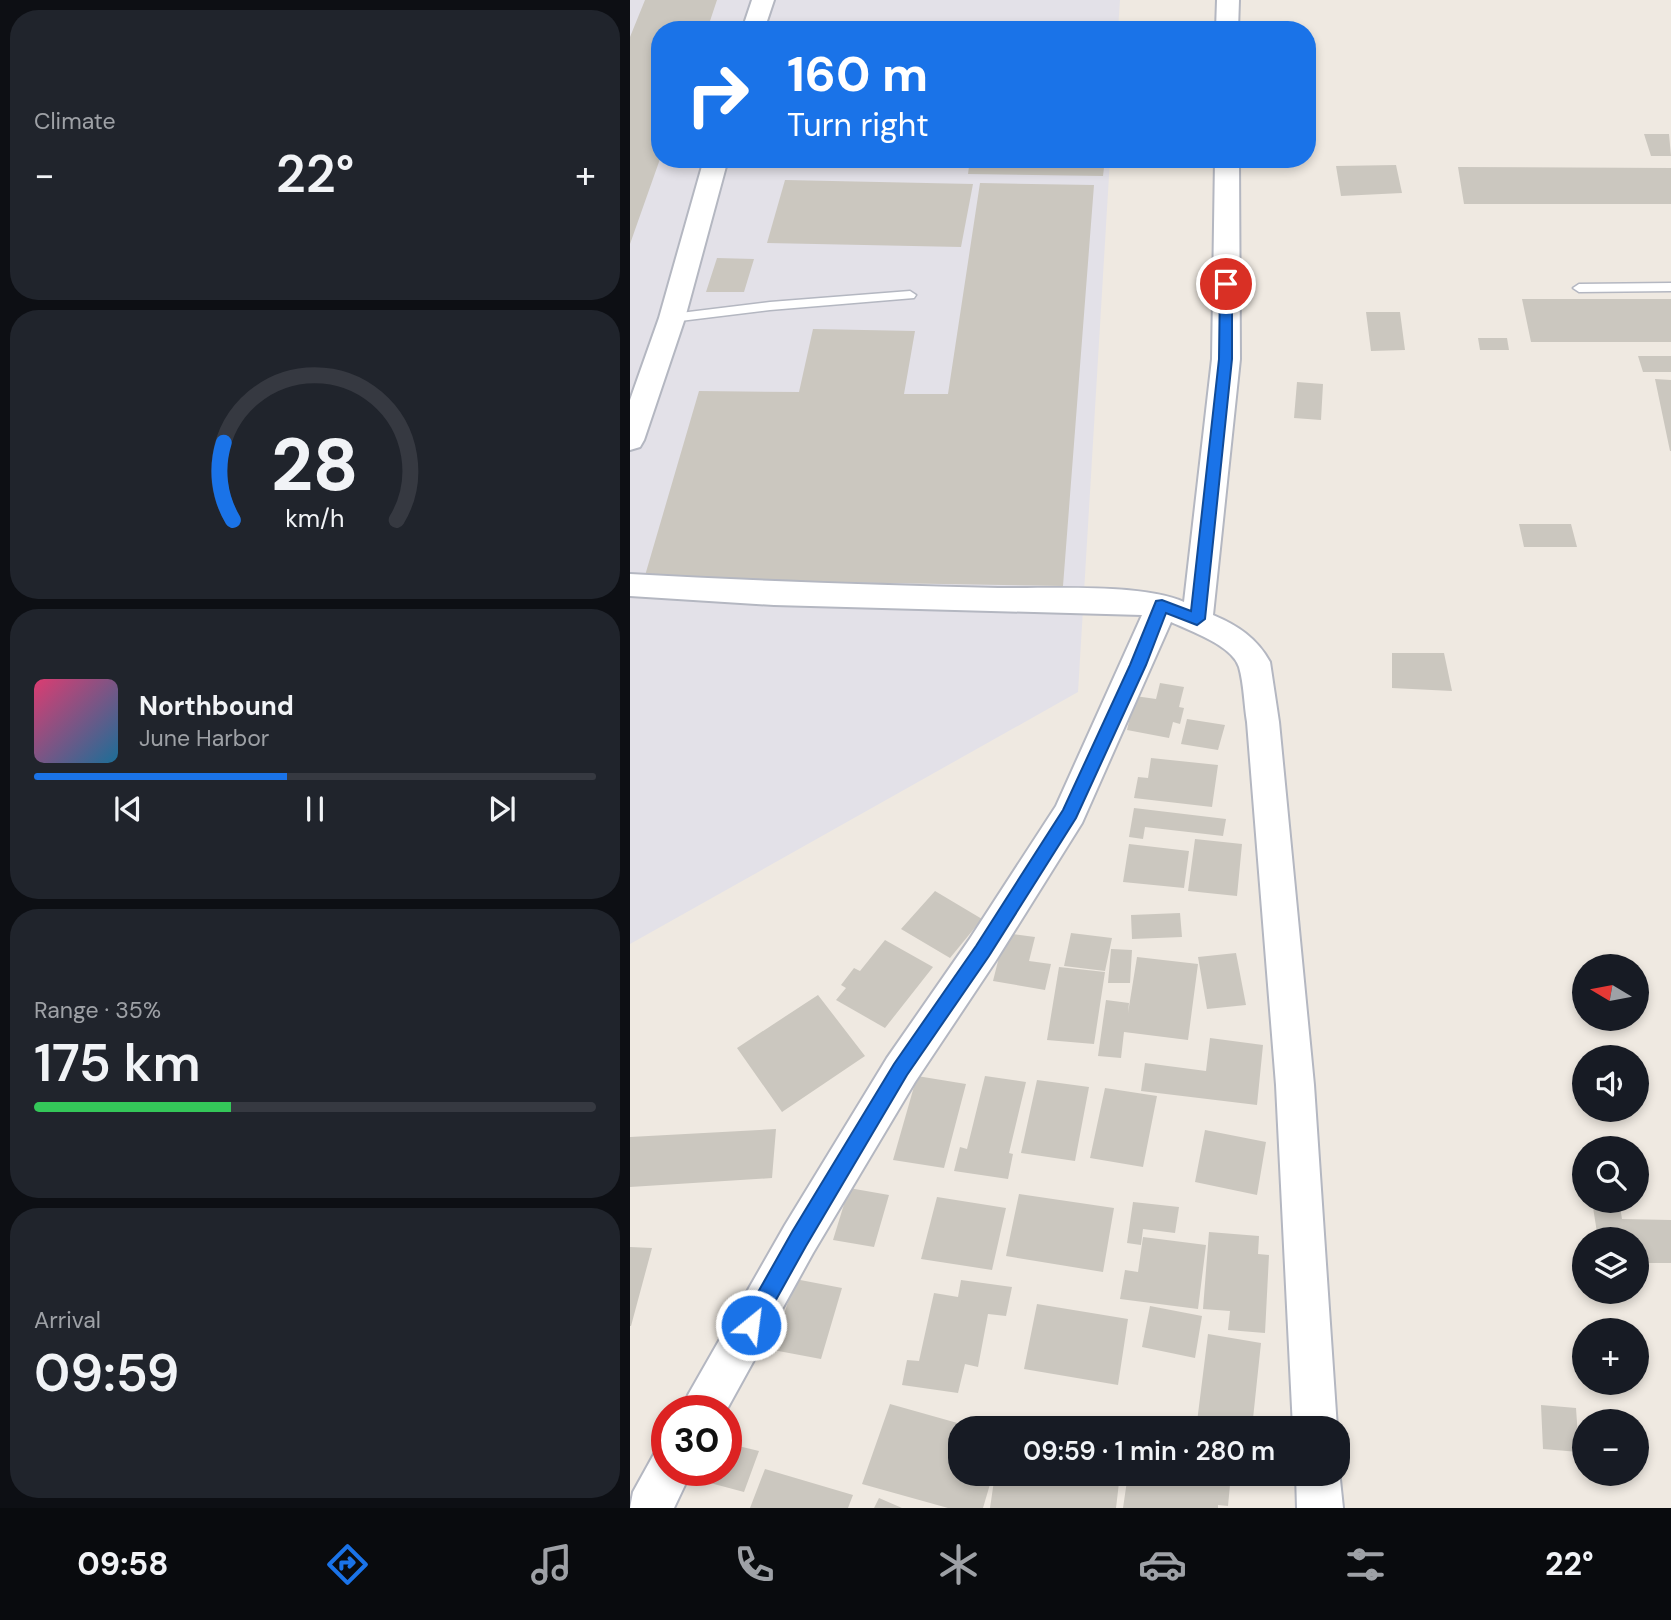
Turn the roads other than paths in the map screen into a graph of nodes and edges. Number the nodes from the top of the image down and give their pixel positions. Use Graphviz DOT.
graph roads {
  1 [pos="763,0"];
  2 [pos="1228,0"];
  3 [pos="756,21"];
  4 [pos="1227,21"];
  5 [pos="714,168"];
  6 [pos="1227,168"];
  7 [pos="1671,287"];
  8 [pos="1579,288"];
  9 [pos="910,295"];
  10 [pos="672,318"];
  11 [pos="630,440"];
  12 [pos="630,585"];
  13 [pos="1162,605"];
  14 [pos="1197,619"];
  15 [pos="711,1395"];
  16 [pos="1314,1416"];
  17 [pos="661,1486"];
  18 [pos="1319,1486"];
  19 [pos="649,1508"];
  20 [pos="1320,1508"];
  1 -- 3 [label="street"];
  2 -- 4 [label="street"];
  5 -- 10 [label="street"];
  6 -- 14 [label="street"];
  7 -- 8 [label="lane"];
  9 -- 10 [label="lane"];
  10 -- 11 [label="street"];
  12 -- 13 [label="street"];
  13 -- 14 [label="street"];
  13 -- 15 [label="street"];
  14 -- 16 [label="street"];
  17 -- 19 [label="street"];
  18 -- 20 [label="street"];
}
